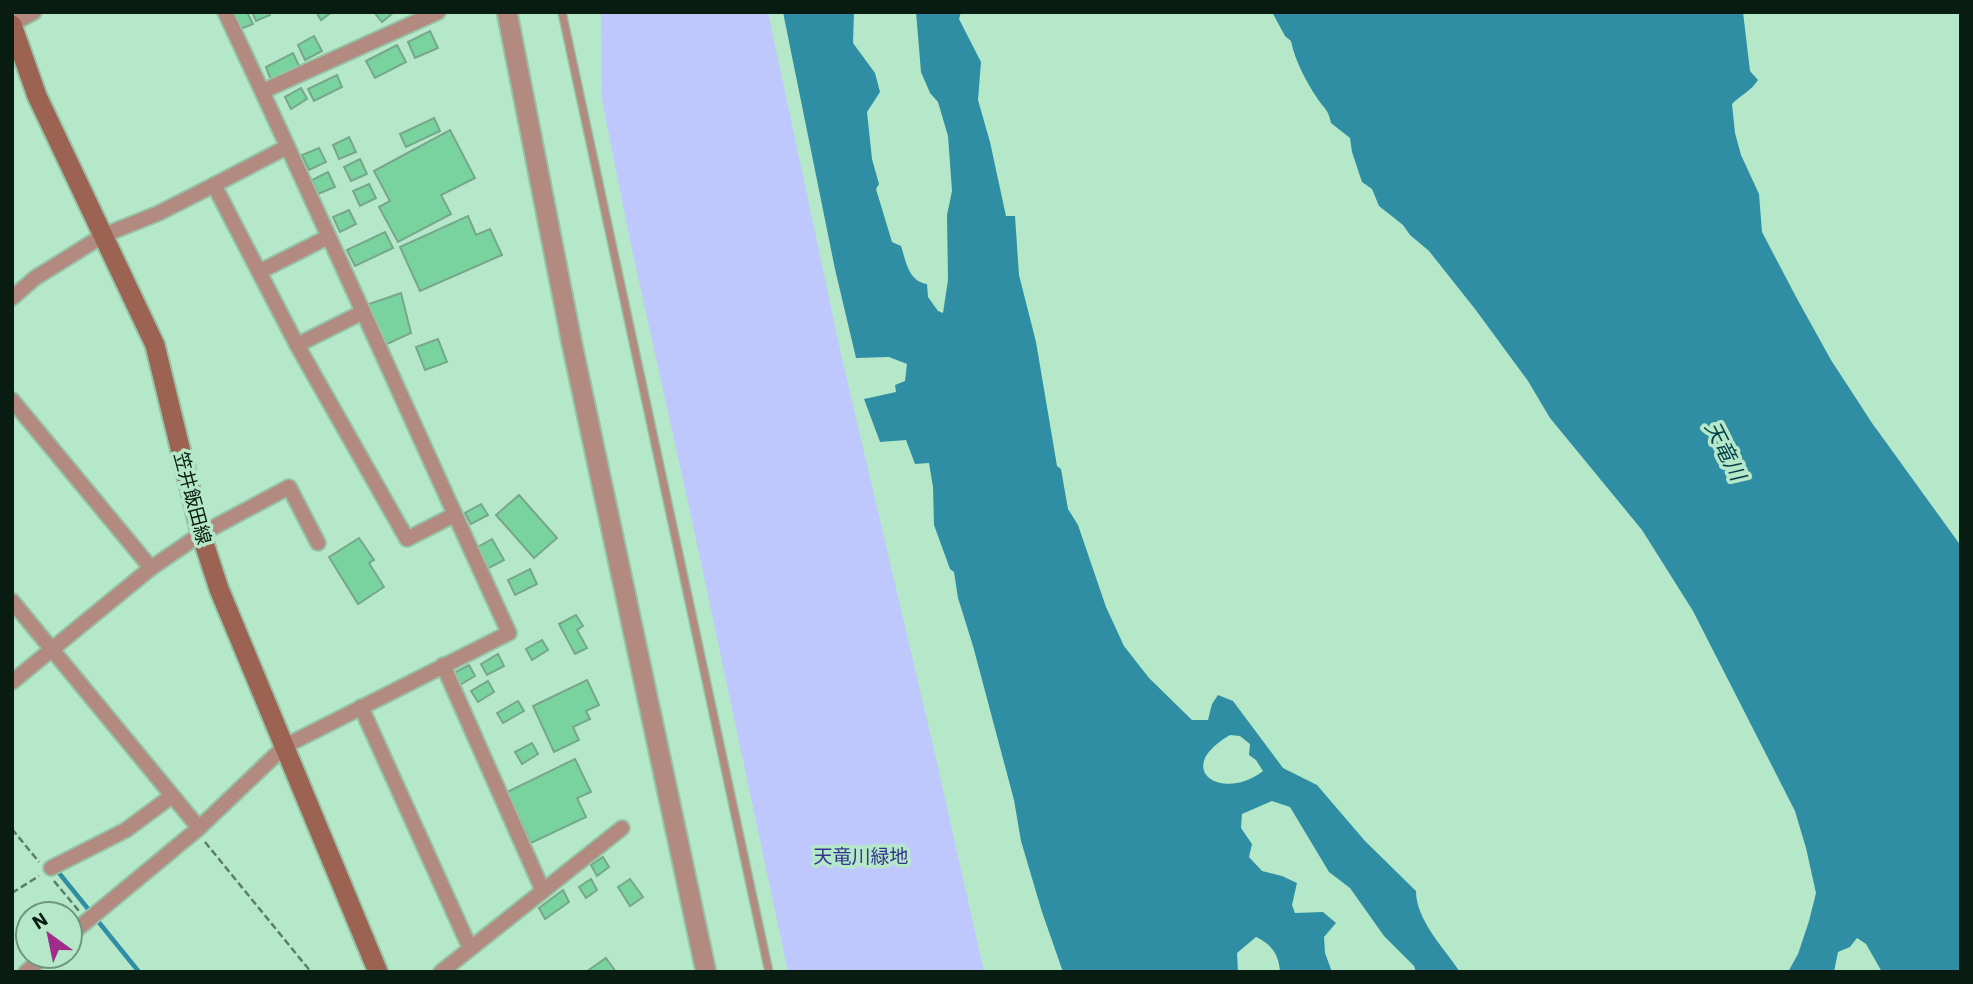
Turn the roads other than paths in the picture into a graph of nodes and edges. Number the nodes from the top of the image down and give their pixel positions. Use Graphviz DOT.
graph roads {
  1 [pos="34,12"];
  2 [pos="225,12"];
  3 [pos="438,12"];
  4 [pos="508,12"];
  5 [pos="562,12"];
  6 [pos="12,24"];
  7 [pos="263,91"];
  8 [pos="287,147"];
  9 [pos="214,185"];
  10 [pos="104,235"];
  11 [pos="328,237"];
  12 [pos="259,272"];
  13 [pos="12,298"];
  14 [pos="363,313"];
  15 [pos="297,345"];
  16 [pos="12,400"];
  17 [pos="454,515"];
  18 [pos="201,534"];
  19 [pos="318,543"];
  20 [pos="151,568"];
  21 [pos="12,601"];
  22 [pos="51,650"];
  23 [pos="443,665"];
  24 [pos="12,682"];
  25 [pos="360,707"];
  26 [pos="285,746"];
  27 [pos="173,796"];
  28 [pos="622,828"];
  29 [pos="198,830"];
  30 [pos="55,866"];
  31 [pos="543,891"];
  32 [pos="84,923"];
  33 [pos="470,948"];
  34 [pos="377,972"];
  35 [pos="441,972"];
  36 [pos="706,972"];
  37 [pos="769,972"];
  1 -- 6 [label="street"];
  2 -- 7 [label="street"];
  3 -- 7 [label="street"];
  4 -- 36 [label="street"];
  5 -- 37 [label="lane"];
  6 -- 10 [label="main road, 笠井飯田線"];
  7 -- 8 [label="street"];
  8 -- 9 [label="street"];
  8 -- 11 [label="street"];
  9 -- 10 [label="street"];
  9 -- 12 [label="street"];
  10 -- 13 [label="street"];
  10 -- 18 [label="main road, 笠井飯田線"];
  11 -- 12 [label="street"];
  11 -- 14 [label="street"];
  12 -- 15 [label="street"];
  14 -- 15 [label="street"];
  14 -- 17 [label="street"];
  15 -- 17 [label="street"];
  16 -- 20 [label="street"];
  17 -- 23 [label="street"];
  18 -- 19 [label="street"];
  18 -- 20 [label="street"];
  18 -- 26 [label="main road, 笠井飯田線"];
  20 -- 22 [label="street"];
  21 -- 22 [label="street"];
  22 -- 24 [label="street"];
  22 -- 27 [label="street"];
  23 -- 25 [label="street"];
  23 -- 31 [label="street"];
  25 -- 26 [label="street"];
  25 -- 33 [label="street"];
  26 -- 29 [label="street"];
  26 -- 34 [label="main road, 笠井飯田線"];
  27 -- 29 [label="street"];
  27 -- 30 [label="street"];
  28 -- 31 [label="street"];
  29 -- 32 [label="street"];
  31 -- 33 [label="street"];
  33 -- 35 [label="street"];
}
